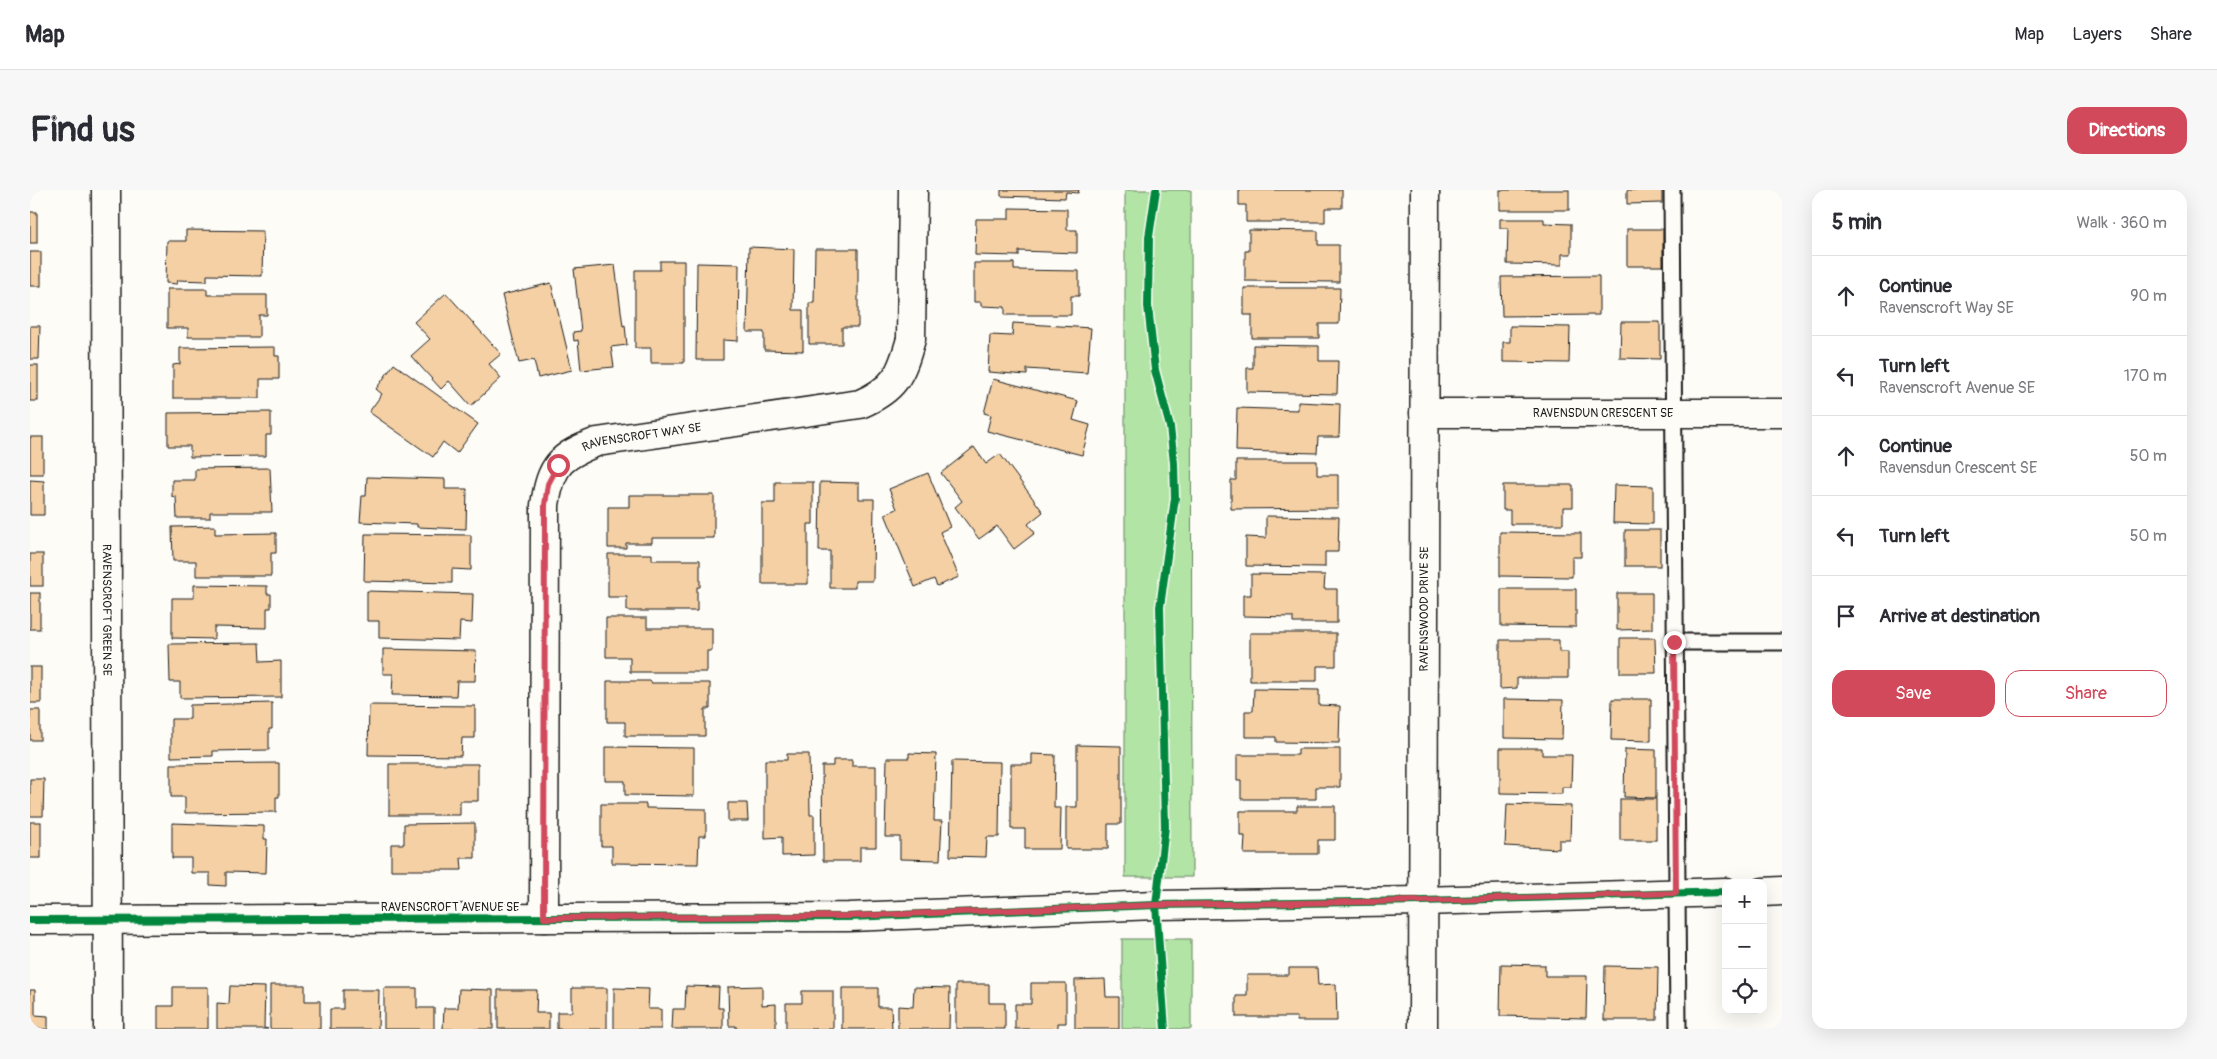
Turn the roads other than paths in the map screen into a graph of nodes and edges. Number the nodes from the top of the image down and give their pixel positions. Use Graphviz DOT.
graph roads {
  1 [pos="106,190"];
  2 [pos="913,190"];
  3 [pos="1425,190"];
  4 [pos="1672,190"];
  5 [pos="1424,413"];
  6 [pos="1673,413"];
  7 [pos="1782,413"];
  8 [pos="1674,642"];
  9 [pos="1782,642"];
  10 [pos="1782,891"];
  11 [pos="1722,892"];
  12 [pos="1767,892"];
  13 [pos="1676,893"];
  14 [pos="1422,901"];
  15 [pos="544,918"];
  16 [pos="30,920"];
  17 [pos="107,920"];
  18 [pos="108,1029"];
  19 [pos="1423,1029"];
  20 [pos="1678,1029"];
  1 -- 17 [label="street, RAVENSCROFT GREEN SE"];
  2 -- 15 [label="street, RAVENSCROFT WAY SE"];
  3 -- 5 [label="street, RAVENSWOOD DRIVE SE"];
  4 -- 6 [label="lane"];
  5 -- 6 [label="street, RAVENSDUN CRESCENT SE"];
  5 -- 14 [label="street, RAVENSWOOD DRIVE SE"];
  6 -- 7 [label="street, RAVENSDUN CRESCENT SE"];
  6 -- 8 [label="lane"];
  8 -- 9 [label="lane"];
  8 -- 13 [label="lane"];
  10 -- 12 [label="street"];
  11 -- 13 [label="street"];
  13 -- 14 [label="street"];
  13 -- 20 [label="lane"];
  14 -- 15 [label="street, RAVENSCROFT AVENUE SE"];
  14 -- 19 [label="street, RAVENSWOOD DRIVE SE"];
  15 -- 17 [label="street, RAVENSCROFT AVENUE SE"];
  16 -- 17 [label="street, RAVENSCROFT AVENUE SE"];
  17 -- 18 [label="street, RAVENSCROFT GREEN SE"];
}
